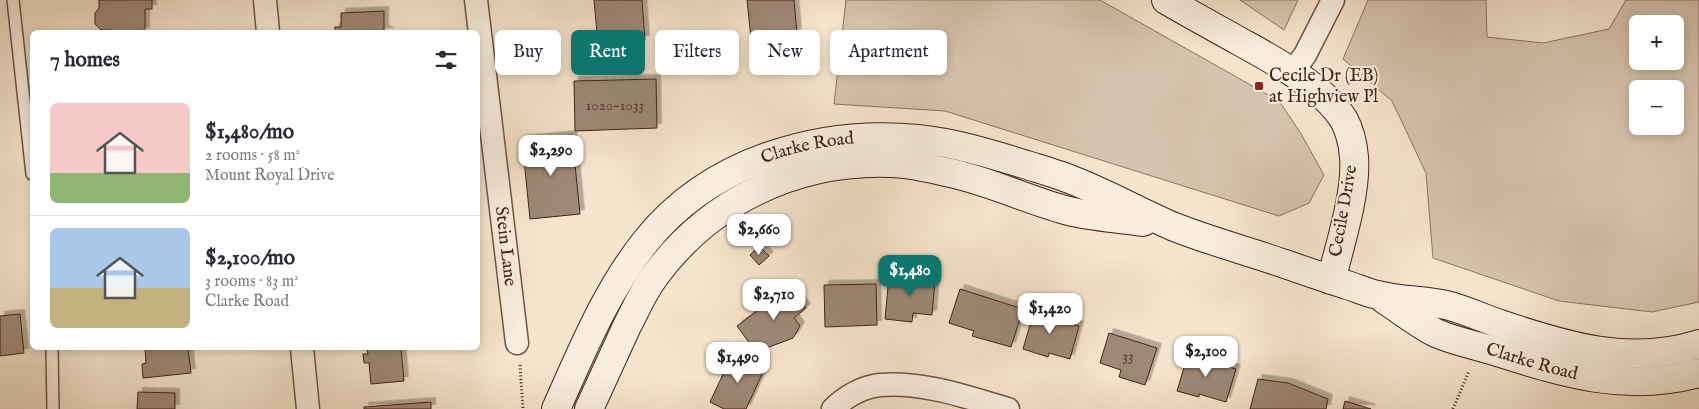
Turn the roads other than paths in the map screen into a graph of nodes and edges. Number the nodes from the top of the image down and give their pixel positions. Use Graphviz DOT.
graph roads {
  1 [pos="13,0"];
  2 [pos="265,0"];
  3 [pos="476,0"];
  4 [pos="1166,0"];
  5 [pos="1333,0"];
  6 [pos="268,30"];
  7 [pos="480,30"];
  8 [pos="480,33"];
  9 [pos="1292,72"];
  10 [pos="30,156"];
  11 [pos="1174,227"];
  12 [pos="1331,280"];
  13 [pos="1377,295"];
  14 [pos="517,343"];
  15 [pos="1699,344"];
  16 [pos="52,350"];
  17 [pos="302,350"];
  18 [pos="1699,373"];
  19 [pos="53,409"];
  20 [pos="308,409"];
  21 [pos="556,409"];
  22 [pos="589,409"];
  23 [pos="833,409"];
  24 [pos="1008,409"];
  1 -- 10 [label="lane"];
  2 -- 6 [label="street"];
  3 -- 7 [label="street, Stein Lane"];
  4 -- 9 [label="main road, Cecile Drive"];
  5 -- 9 [label="street"];
  8 -- 14 [label="street, Stein Lane"];
  9 -- 12 [label="main road, Cecile Drive"];
  11 -- 12 [label="main road, Clarke Road"];
  11 -- 21 [label="main road, Clarke Road"];
  11 -- 22 [label="main road, Clarke Road"];
  12 -- 13 [label="main road, Clarke Road"];
  13 -- 15 [label="main road, Clarke Road"];
  13 -- 18 [label="main road, Clarke Road"];
  16 -- 19 [label="lane"];
  17 -- 20 [label="street"];
  23 -- 24 [label="street"];
}
